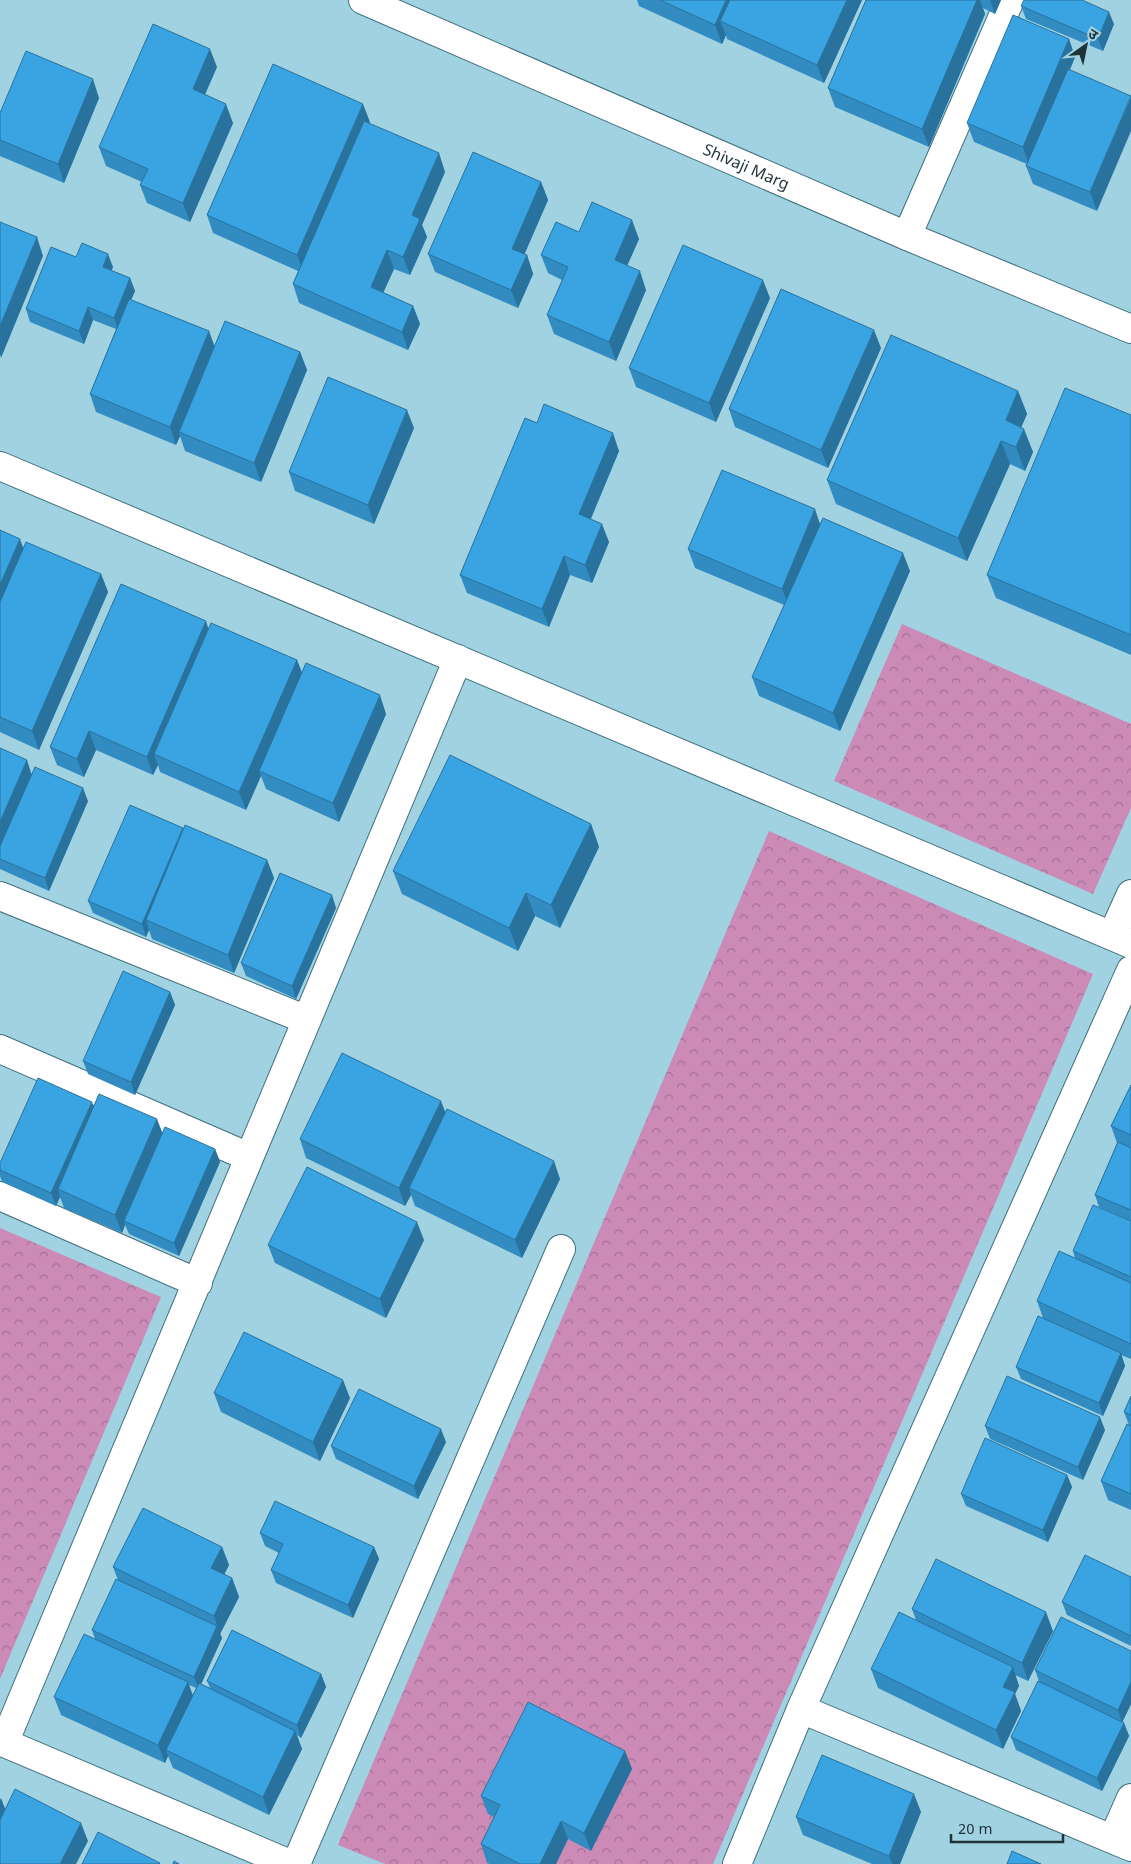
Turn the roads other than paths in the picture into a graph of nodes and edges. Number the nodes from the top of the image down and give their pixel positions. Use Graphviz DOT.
graph roads {
  1 [pos="363,0"];
  2 [pos="1010,0"];
  3 [pos="907,236"];
  4 [pos="1131,329"];
  5 [pos="0,466"];
  6 [pos="458,659"];
  7 [pos="1131,894"];
  8 [pos="0,896"];
  9 [pos="1122,940"];
  10 [pos="1131,970"];
  11 [pos="307,1020"];
  12 [pos="0,1049"];
  13 [pos="249,1157"];
  14 [pos="0,1196"];
  15 [pos="561,1250"];
  16 [pos="198,1282"];
  17 [pos="801,1709"];
  18 [pos="2,1742"];
  19 [pos="1131,1798"];
  20 [pos="1122,1843"];
  21 [pos="290,1864"];
  22 [pos="296,1864"];
  23 [pos="737,1864"];
  1 -- 3 [label="street, Shivaji Marg"];
  2 -- 3 [label="street"];
  3 -- 4 [label="street, Shivaji Marg"];
  5 -- 6 [label="street"];
  6 -- 9 [label="street"];
  6 -- 11 [label="street"];
  7 -- 9 [label="street"];
  8 -- 11 [label="street"];
  10 -- 17 [label="street"];
  11 -- 13 [label="street"];
  12 -- 13 [label="street"];
  13 -- 16 [label="street"];
  14 -- 16 [label="street"];
  15 -- 22 [label="street"];
  16 -- 18 [label="street"];
  17 -- 20 [label="street"];
  17 -- 23 [label="street"];
  18 -- 21 [label="street"];
  19 -- 20 [label="street"];
}
